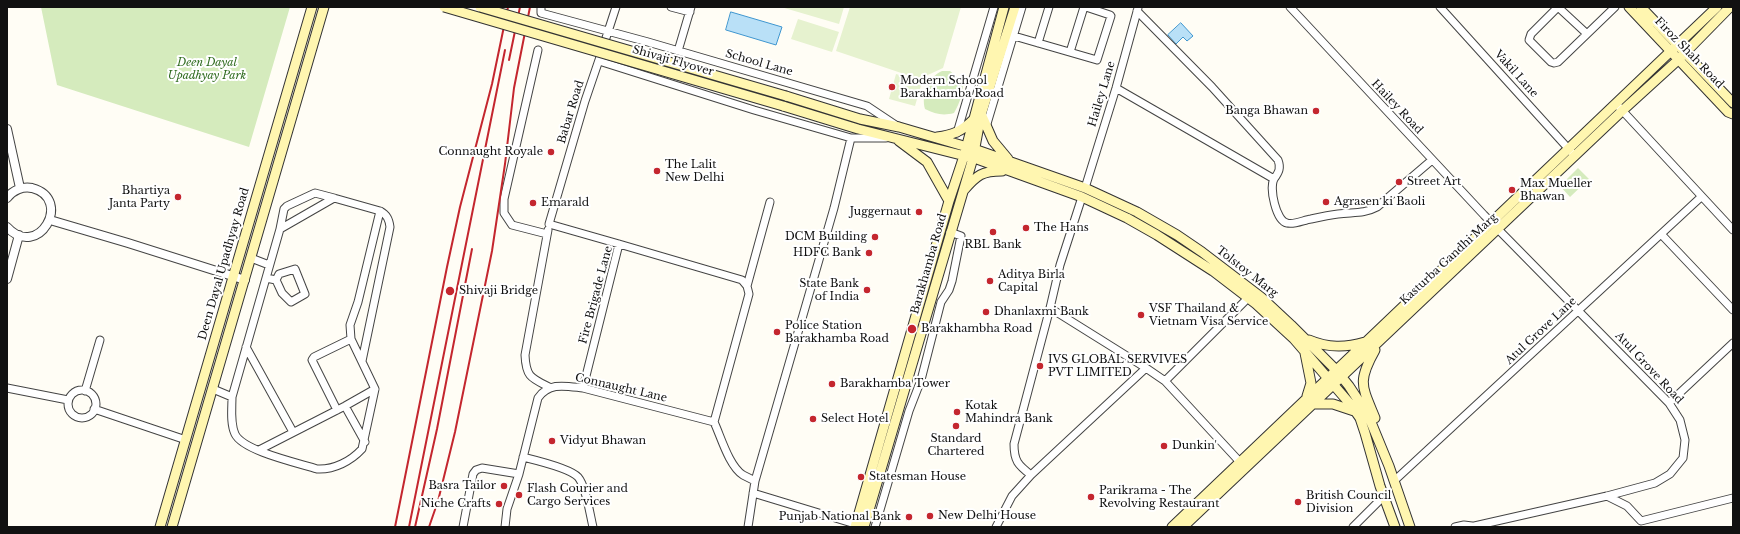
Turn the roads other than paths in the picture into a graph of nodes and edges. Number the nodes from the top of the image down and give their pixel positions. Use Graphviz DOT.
graph roads {
  1 [pos="312,7"];
  2 [pos="324,7"];
  3 [pos="444,7"];
  4 [pos="480,7"];
  5 [pos="541,7"];
  6 [pos="616,7"];
  7 [pos="671,7"];
  8 [pos="994,7"];
  9 [pos="1004,7"];
  10 [pos="1015,7"];
  11 [pos="1022,7"];
  12 [pos="1049,7"];
  13 [pos="1085,7"];
  14 [pos="1290,7"];
  15 [pos="1440,7"];
  16 [pos="1615,7"];
  17 [pos="1629,7"];
  18 [pos="1641,7"];
  19 [pos="1717,7"];
  20 [pos="1730,7"];
  21 [pos="691,9"];
  22 [pos="1138,9"];
  23 [pos="608,32"];
  24 [pos="1586,33"];
  25 [pos="1014,36"];
  26 [pos="1038,43"];
  27 [pos="1678,45"];
  28 [pos="538,50"];
  29 [pos="678,51"];
  30 [pos="1070,52"];
  31 [pos="1670,52"];
  32 [pos="1685,53"];
  33 [pos="1678,60"];
  34 [pos="599,62"];
  35 [pos="1116,88"];
  36 [pos="1733,103"];
  37 [pos="1619,107"];
  38 [pos="1733,114"];
  39 [pos="978,117"];
  40 [pos="899,127"];
  41 [pos="7,128"];
  42 [pos="986,128"];
  43 [pos="957,133"];
  44 [pos="932,137"];
  45 [pos="851,138"];
  46 [pos="896,138"];
  47 [pos="1572,152"];
  48 [pos="969,153"];
  49 [pos="1432,160"];
  50 [pos="1012,162"];
  51 [pos="1009,171"];
  52 [pos="1274,179"];
  53 [pos="20,188"];
  54 [pos="1085,188"];
  55 [pos="962,192"];
  56 [pos="1082,197"];
  57 [pos="1701,197"];
  58 [pos="7,198"];
  59 [pos="334,198"];
  60 [pos="770,202"];
  61 [pos="949,202"];
  62 [pos="380,211"];
  63 [pos="50,220"];
  64 [pos="1490,222"];
  65 [pos="549,224"];
  66 [pos="7,227"];
  67 [pos="280,229"];
  68 [pos="1498,230"];
  69 [pos="1733,230"];
  70 [pos="950,232"];
  71 [pos="547,234"];
  72 [pos="1661,234"];
  73 [pos="19,236"];
  74 [pos="619,244"];
  75 [pos="251,258"];
  76 [pos="269,265"];
  77 [pos="233,277"];
  78 [pos="7,278"];
  79 [pos="266,278"];
  80 [pos="245,280"];
  81 [pos="276,280"];
  82 [pos="747,286"];
  83 [pos="1248,298"];
  84 [pos="1050,308"];
  85 [pos="1579,310"];
  86 [pos="1733,310"];
  87 [pos="1304,337"];
  88 [pos="351,339"];
  89 [pos="100,340"];
  90 [pos="1366,342"];
  91 [pos="1379,343"];
  92 [pos="1733,343"];
  93 [pos="246,347"];
  94 [pos="1305,352"];
  95 [pos="362,361"];
  96 [pos="1146,368"];
  97 [pos="1339,374"];
  98 [pos="1165,381"];
  99 [pos="1330,381"];
  100 [pos="549,387"];
  101 [pos="7,388"];
  102 [pos="583,388"];
  103 [pos="213,389"];
  104 [pos="375,389"];
  105 [pos="85,391"];
  106 [pos="232,397"];
  107 [pos="68,400"];
  108 [pos="1310,400"];
  109 [pos="1669,403"];
  110 [pos="345,406"];
  111 [pos="94,409"];
  112 [pos="337,410"];
  113 [pos="1356,411"];
  114 [pos="714,422"];
  115 [pos="293,432"];
  116 [pos="890,438"];
  117 [pos="186,440"];
  118 [pos="901,441"];
  119 [pos="365,442"];
  120 [pos="259,450"];
  121 [pos="523,457"];
  122 [pos="1239,461"];
  123 [pos="1389,466"];
  124 [pos="519,474"];
  125 [pos="1031,475"];
  126 [pos="1394,480"];
  127 [pos="755,481"];
  128 [pos="753,494"];
  129 [pos="1384,496"];
  130 [pos="1607,496"];
  131 [pos="1733,498"];
  132 [pos="1642,524"];
  133 [pos="858,526"];
  134 [pos="160,527"];
  135 [pos="172,527"];
  136 [pos="463,527"];
  137 [pos="505,527"];
  138 [pos="593,527"];
  139 [pos="748,527"];
  140 [pos="875,527"];
  141 [pos="996,527"];
  142 [pos="1172,527"];
  143 [pos="1183,527"];
  144 [pos="1353,527"];
  145 [pos="1395,527"];
  146 [pos="1410,527"];
  147 [pos="1455,527"];
  148 [pos="1471,527"];
  1 -- 77 [label="main road, Deen Dayal Upadhyay Road"];
  2 -- 75 [label="main road"];
  3 -- 46 [label="main road, Shivaji Flyover, bridge"];
  4 -- 40 [label="main road, Shivaji Flyover, bridge"];
  5 -- 23 [label="street, School Lane"];
  6 -- 23 [label="street, Babar Road"];
  7 -- 21 [label="street"];
  8 -- 43 [label="street"];
  9 -- 39 [label="main road, Barakhamba Road"];
  10 -- 39 [label="main road, Barakhamba Road"];
  11 -- 25 [label="street"];
  12 -- 26 [label="street"];
  13 -- 30 [label="street"];
  13 -- 30 [label="street"];
  14 -- 49 [label="street, Hailey Road"];
  15 -- 47 [label="street, Vakil Lane"];
  16 -- 24 [label="street"];
  17 -- 31 [label="main road, Firoz Shah Road"];
  18 -- 27 [label="main road, Firoz Shah Road"];
  19 -- 27 [label="main road, Kasturba Gandhi Marg"];
  20 -- 32 [label="main road, Kasturba Gandhi Marg"];
  21 -- 29 [label="street"];
  22 -- 35 [label="street, Hailey Lane"];
  22 -- 52 [label="street"];
  23 -- 29 [label="street, School Lane"];
  23 -- 34 [label="street, Babar Road"];
  24 -- 24 [label="street"];
  25 -- 26 [label="street"];
  25 -- 42 [label="street"];
  26 -- 30 [label="street"];
  27 -- 31 [label="main road, Kasturba Gandhi Marg"];
  27 -- 32 [label="main road, Firoz Shah Road"];
  28 -- 71 [label="street"];
  29 -- 40 [label="street, School Lane"];
  31 -- 33 [label="main road, Firoz Shah Road"];
  31 -- 37 [label="main road, Kasturba Gandhi Marg"];
  32 -- 33 [label="main road, Kasturba Gandhi Marg"];
  32 -- 36 [label="main road, Firoz Shah Road"];
  33 -- 37 [label="main road, Kasturba Gandhi Marg"];
  33 -- 38 [label="main road, Firoz Shah Road"];
  34 -- 45 [label="street"];
  34 -- 65 [label="street, Babar Road"];
  35 -- 52 [label="street"];
  35 -- 54 [label="street, Hailey Lane"];
  37 -- 47 [label="main road, Kasturba Gandhi Marg"];
  37 -- 57 [label="street"];
  39 -- 42 [label="main road"];
  39 -- 43 [label="main road"];
  39 -- 48 [label="main road, Barakhamba Road"];
  40 -- 44 [label="main road, Shivaji Flyover"];
  41 -- 53 [label="street"];
  42 -- 50 [label="main road"];
  43 -- 44 [label="main road"];
  44 -- 48 [label="main road, Shivaji Flyover"];
  45 -- 46 [label="street"];
  45 -- 127 [label="street"];
  46 -- 48 [label="main road, Shivaji Flyover"];
  46 -- 61 [label="main road"];
  47 -- 64 [label="main road, Kasturba Gandhi Marg"];
  47 -- 68 [label="main road, Kasturba Gandhi Marg"];
  48 -- 50 [label="main road, Tolstoy Marg"];
  48 -- 51 [label="main road, Tolstoy Marg"];
  48 -- 55 [label="main road, Barakhamba Road"];
  48 -- 61 [label="main road, Barakhamba Road"];
  49 -- 52 [label="street"];
  49 -- 64 [label="street, Hailey Road"];
  50 -- 54 [label="main road, Tolstoy Marg"];
  51 -- 55 [label="main road"];
  51 -- 56 [label="main road, Tolstoy Marg"];
  53 -- 58 [label="street"];
  53 -- 63 [label="street"];
  54 -- 87 [label="main road, Tolstoy Marg"];
  55 -- 70 [label="main road, Barakhamba Road"];
  56 -- 83 [label="main road, Tolstoy Marg"];
  56 -- 84 [label="street"];
  57 -- 69 [label="street"];
  57 -- 72 [label="street, Atul Grove Lane"];
  59 -- 62 [label="street"];
  59 -- 67 [label="street"];
  59 -- 67 [label="street"];
  60 -- 82 [label="street"];
  61 -- 133 [label="main road, Barakhamba Road"];
  62 -- 88 [label="street"];
  62 -- 95 [label="street"];
  63 -- 73 [label="street"];
  63 -- 77 [label="street"];
  64 -- 68 [label="street, Hailey Road"];
  64 -- 90 [label="main road, Kasturba Gandhi Marg"];
  65 -- 71 [label="street, Babar Road"];
  65 -- 74 [label="street"];
  66 -- 73 [label="street"];
  67 -- 76 [label="street"];
  68 -- 85 [label="street, Atul Grove Road"];
  68 -- 91 [label="main road, Kasturba Gandhi Marg"];
  70 -- 116 [label="main road, Barakhamba Road"];
  70 -- 118 [label="street"];
  71 -- 100 [label="street, Babar Road"];
  72 -- 85 [label="street, Atul Grove Lane"];
  72 -- 86 [label="street"];
  73 -- 78 [label="street"];
  74 -- 82 [label="street, Fire Brigade Lane"];
  74 -- 102 [label="street, Fire Brigade Lane"];
  75 -- 76 [label="street"];
  75 -- 80 [label="main road"];
  76 -- 79 [label="street"];
  77 -- 80 [label="street"];
  77 -- 117 [label="main road, Deen Dayal Upadhyay Road"];
  79 -- 81 [label="street"];
  79 -- 93 [label="street"];
  80 -- 103 [label="main road"];
  81 -- 81 [label="street"];
  82 -- 114 [label="street"];
  83 -- 94 [label="main road, Tolstoy Marg"];
  83 -- 98 [label="street"];
  84 -- 96 [label="street"];
  84 -- 125 [label="street"];
  85 -- 109 [label="street, Atul Grove Road"];
  85 -- 126 [label="street, Atul Grove Lane"];
  87 -- 90 [label="main road"];
  87 -- 97 [label="main road, Tolstoy Marg"];
  88 -- 95 [label="street"];
  88 -- 112 [label="street"];
  89 -- 105 [label="street"];
  90 -- 97 [label="main road, Kasturba Gandhi Marg"];
  91 -- 97 [label="main road, Kasturba Gandhi Marg"];
  91 -- 123 [label="main road"];
  92 -- 109 [label="street"];
  93 -- 106 [label="street"];
  93 -- 115 [label="street"];
  94 -- 99 [label="main road, Tolstoy Marg"];
  94 -- 108 [label="main road"];
  95 -- 104 [label="street"];
  96 -- 98 [label="street"];
  96 -- 125 [label="street"];
  97 -- 99 [label="main road, Kasturba Gandhi Marg"];
  97 -- 123 [label="main road, Tolstoy Marg"];
  98 -- 122 [label="street"];
  99 -- 108 [label="main road, Kasturba Gandhi Marg"];
  99 -- 113 [label="main road, Tolstoy Marg"];
  100 -- 102 [label="street, Connaught Lane"];
  100 -- 121 [label="street"];
  101 -- 107 [label="street"];
  102 -- 114 [label="street, Connaught Lane"];
  103 -- 106 [label="street"];
  103 -- 135 [label="main road"];
  104 -- 110 [label="street"];
  104 -- 119 [label="street"];
  105 -- 107 [label="street"];
  105 -- 111 [label="street"];
  106 -- 120 [label="street"];
  107 -- 111 [label="street"];
  108 -- 113 [label="main road"];
  108 -- 122 [label="main road, Kasturba Gandhi Marg"];
  108 -- 143 [label="main road, Kasturba Gandhi Marg"];
  109 -- 130 [label="street, Atul Grove Road"];
  110 -- 112 [label="street"];
  110 -- 119 [label="street"];
  111 -- 117 [label="street"];
  112 -- 115 [label="street"];
  113 -- 129 [label="main road, Tolstoy Marg"];
  114 -- 127 [label="street"];
  115 -- 120 [label="street"];
  116 -- 118 [label="street"];
  116 -- 133 [label="main road, Barakhamba Road"];
  117 -- 134 [label="main road, Deen Dayal Upadhyay Road"];
  118 -- 140 [label="street"];
  119 -- 120 [label="street"];
  121 -- 124 [label="street"];
  121 -- 138 [label="street"];
  122 -- 142 [label="main road, Kasturba Gandhi Marg"];
  123 -- 126 [label="main road, Tolstoy Marg"];
  124 -- 136 [label="street"];
  124 -- 137 [label="street"];
  125 -- 141 [label="street"];
  126 -- 146 [label="main road, Tolstoy Marg"];
  127 -- 128 [label="street"];
  128 -- 133 [label="street"];
  128 -- 139 [label="street"];
  129 -- 144 [label="street"];
  129 -- 145 [label="main road, Tolstoy Marg"];
  130 -- 132 [label="street"];
  130 -- 148 [label="street, Atul Grove Road"];
  131 -- 132 [label="street"];
  147 -- 148 [label="street, Atul Grove Road"];
}
